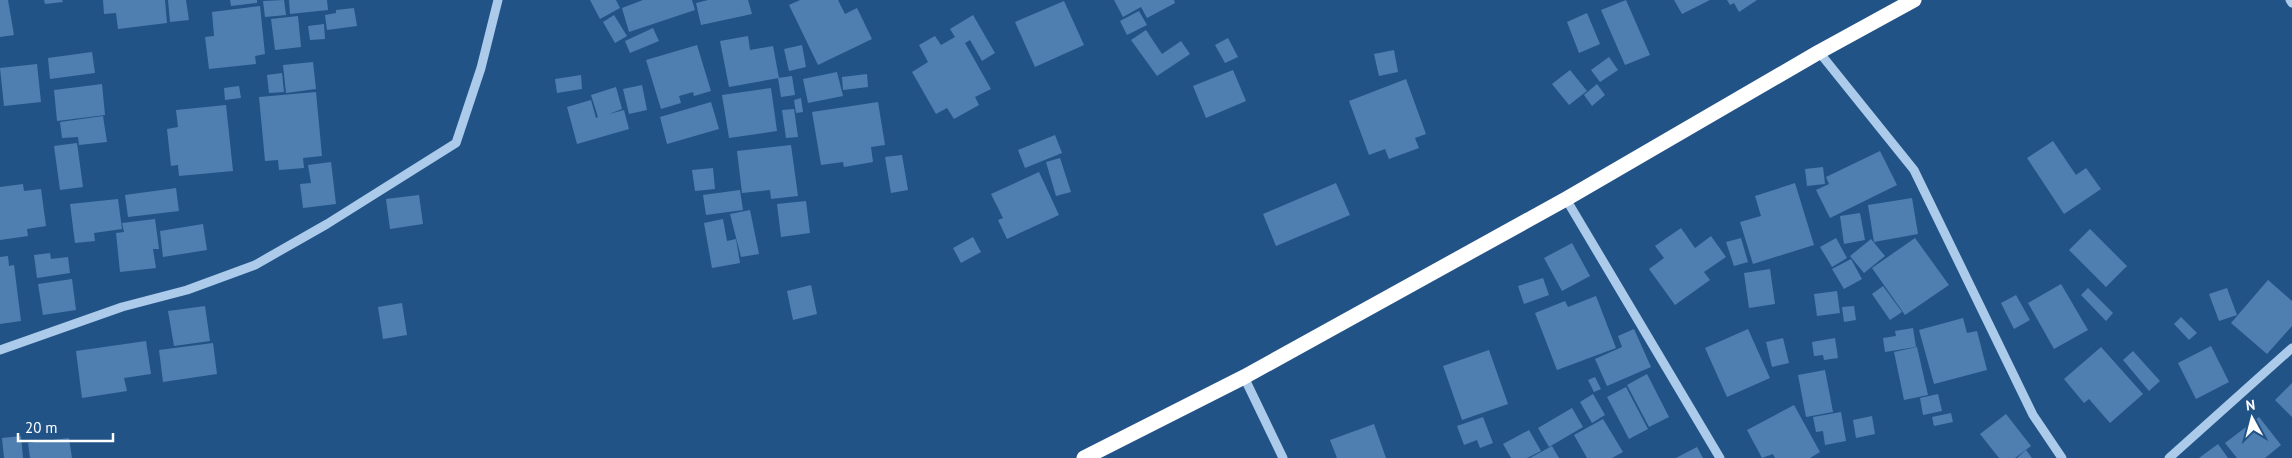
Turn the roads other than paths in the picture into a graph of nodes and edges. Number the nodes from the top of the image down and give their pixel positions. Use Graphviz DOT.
graph roads {
  1 [pos="498,0"];
  2 [pos="1914,0"];
  3 [pos="1819,52"];
  4 [pos="1566,199"];
  5 [pos="2292,348"];
  6 [pos="0,350"];
  7 [pos="1244,378"];
  8 [pos="1084,458"];
  9 [pos="1283,458"];
  10 [pos="1720,458"];
  11 [pos="2062,458"];
  12 [pos="2169,458"];
  1 -- 6 [label="street"];
  2 -- 3 [label="highway"];
  3 -- 4 [label="highway"];
  3 -- 11 [label="street"];
  4 -- 7 [label="highway"];
  4 -- 10 [label="street"];
  5 -- 12 [label="street"];
  7 -- 8 [label="highway"];
  7 -- 9 [label="street"];
}
